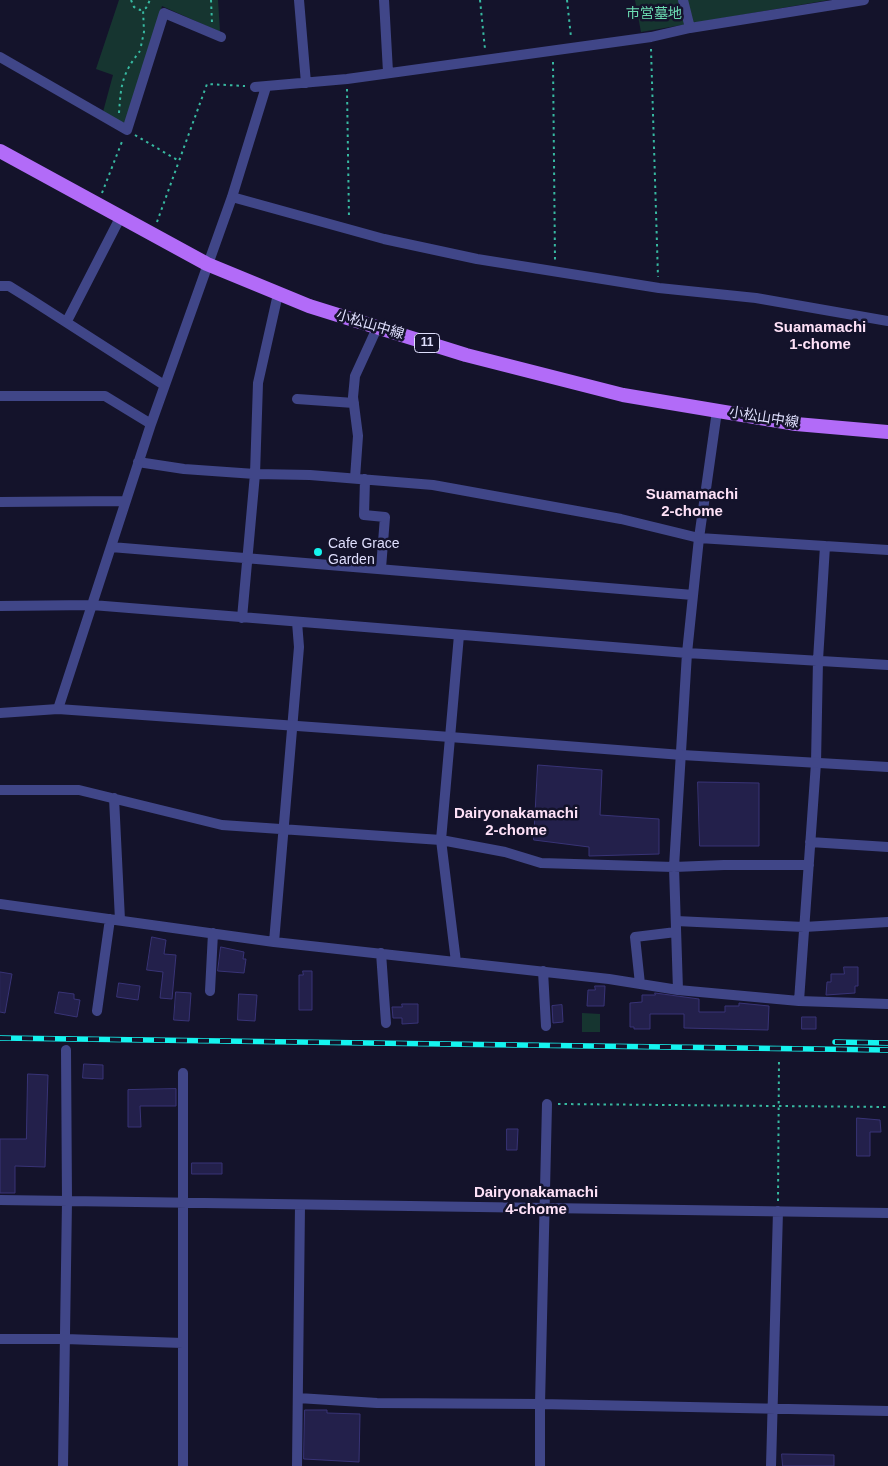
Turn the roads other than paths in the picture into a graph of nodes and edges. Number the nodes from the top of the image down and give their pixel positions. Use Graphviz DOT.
graph roads {
  1 [pos="298,0"];
  2 [pos="384,0"];
  3 [pos="683,0"];
  4 [pos="864,0"];
  5 [pos="690,28"];
  6 [pos="217,35"];
  7 [pos="0,57"];
  8 [pos="388,72"];
  9 [pos="306,83"];
  10 [pos="255,87"];
  11 [pos="266,88"];
  12 [pos="0,151"];
  13 [pos="232,197"];
  14 [pos="121,216"];
  15 [pos="207,264"];
  16 [pos="0,286"];
  17 [pos="278,294"];
  18 [pos="68,321"];
  19 [pos="888,321"];
  20 [pos="377,328"];
  21 [pos="164,385"];
  22 [pos="0,396"];
  23 [pos="297,399"];
  24 [pos="354,403"];
  25 [pos="718,411"];
  26 [pos="151,424"];
  27 [pos="888,432"];
  28 [pos="138,462"];
  29 [pos="255,474"];
  30 [pos="360,479"];
  31 [pos="0,502"];
  32 [pos="125,502"];
  33 [pos="699,538"];
  34 [pos="825,546"];
  35 [pos="110,547"];
  36 [pos="888,550"];
  37 [pos="246,560"];
  38 [pos="381,568"];
  39 [pos="693,595"];
  40 [pos="92,605"];
  41 [pos="0,606"];
  42 [pos="242,618"];
  43 [pos="297,622"];
  44 [pos="459,635"];
  45 [pos="687,653"];
  46 [pos="818,660"];
  47 [pos="888,665"];
  48 [pos="58,710"];
  49 [pos="0,713"];
  50 [pos="292,726"];
  51 [pos="449,737"];
  52 [pos="682,756"];
  53 [pos="816,763"];
  54 [pos="888,767"];
  55 [pos="0,790"];
  56 [pos="114,798"];
  57 [pos="283,829"];
  58 [pos="441,840"];
  59 [pos="810,842"];
  60 [pos="888,847"];
  61 [pos="809,865"];
  62 [pos="674,867"];
  63 [pos="0,904"];
  64 [pos="115,919"];
  65 [pos="676,921"];
  66 [pos="888,922"];
  67 [pos="804,926"];
  68 [pos="676,932"];
  69 [pos="213,933"];
  70 [pos="274,942"];
  71 [pos="381,954"];
  72 [pos="456,962"];
  73 [pos="543,972"];
  74 [pos="640,984"];
  75 [pos="678,990"];
  76 [pos="210,992"];
  77 [pos="799,1001"];
  78 [pos="888,1004"];
  79 [pos="96,1011"];
  80 [pos="386,1023"];
  81 [pos="546,1026"];
  82 [pos="66,1050"];
  83 [pos="183,1073"];
  84 [pos="548,1104"];
  85 [pos="0,1200"];
  86 [pos="67,1201"];
  87 [pos="183,1203"];
  88 [pos="300,1205"];
  89 [pos="545,1208"];
  90 [pos="778,1211"];
  91 [pos="888,1213"];
  92 [pos="0,1339"];
  93 [pos="65,1339"];
  94 [pos="183,1343"];
  95 [pos="298,1398"];
  96 [pos="540,1404"];
  97 [pos="771,1409"];
  98 [pos="888,1411"];
  99 [pos="63,1466"];
  100 [pos="182,1466"];
  101 [pos="297,1466"];
  102 [pos="540,1466"];
  103 [pos="771,1466"];
  1 -- 9 [label="street"];
  2 -- 8 [label="street"];
  3 -- 5 [label="street"];
  4 -- 5 [label="street"];
  5 -- 8 [label="street"];
  6 -- 7 [label="street"];
  8 -- 9 [label="street"];
  9 -- 11 [label="street"];
  10 -- 11 [label="street"];
  11 -- 13 [label="street"];
  12 -- 14 [label="main road, 小松山中線 / 11"];
  13 -- 15 [label="street"];
  13 -- 19 [label="street"];
  14 -- 15 [label="main road, 小松山中線 / 11"];
  14 -- 18 [label="street"];
  15 -- 17 [label="main road, 小松山中線 / 11"];
  15 -- 21 [label="street"];
  16 -- 18 [label="street"];
  17 -- 20 [label="main road, 小松山中線 / 11"];
  17 -- 29 [label="street"];
  18 -- 21 [label="street"];
  20 -- 24 [label="street"];
  20 -- 25 [label="main road, 小松山中線 / 11"];
  21 -- 26 [label="street"];
  22 -- 26 [label="street"];
  23 -- 24 [label="street"];
  24 -- 30 [label="street"];
  25 -- 27 [label="main road, 小松山中線 / 11"];
  25 -- 33 [label="street"];
  26 -- 28 [label="street"];
  28 -- 29 [label="street"];
  28 -- 32 [label="street"];
  29 -- 30 [label="street"];
  29 -- 37 [label="street"];
  30 -- 33 [label="street"];
  30 -- 38 [label="street"];
  31 -- 32 [label="street"];
  32 -- 35 [label="street"];
  33 -- 34 [label="street"];
  33 -- 39 [label="street"];
  34 -- 36 [label="street"];
  34 -- 46 [label="street"];
  35 -- 37 [label="street"];
  35 -- 40 [label="street"];
  37 -- 38 [label="street"];
  37 -- 42 [label="street"];
  38 -- 39 [label="street"];
  39 -- 45 [label="street"];
  40 -- 41 [label="street"];
  40 -- 42 [label="street"];
  40 -- 48 [label="street"];
  42 -- 43 [label="street"];
  43 -- 44 [label="street"];
  43 -- 50 [label="street"];
  44 -- 45 [label="street"];
  44 -- 51 [label="street"];
  45 -- 46 [label="street"];
  45 -- 52 [label="street"];
  46 -- 47 [label="street"];
  46 -- 53 [label="street"];
  48 -- 49 [label="street"];
  48 -- 50 [label="street"];
  50 -- 51 [label="street"];
  50 -- 57 [label="street"];
  51 -- 52 [label="street"];
  51 -- 58 [label="street"];
  52 -- 53 [label="street"];
  52 -- 62 [label="street"];
  53 -- 54 [label="street"];
  53 -- 59 [label="street"];
  55 -- 56 [label="street"];
  56 -- 57 [label="street"];
  56 -- 64 [label="street"];
  57 -- 58 [label="street"];
  57 -- 70 [label="street"];
  58 -- 62 [label="street"];
  58 -- 72 [label="street"];
  59 -- 60 [label="street"];
  59 -- 61 [label="street"];
  61 -- 62 [label="street"];
  61 -- 67 [label="street"];
  62 -- 65 [label="street"];
  63 -- 64 [label="street"];
  64 -- 69 [label="street"];
  64 -- 79 [label="street"];
  65 -- 67 [label="street"];
  65 -- 68 [label="street"];
  66 -- 67 [label="street"];
  67 -- 77 [label="street"];
  68 -- 74 [label="street"];
  68 -- 75 [label="street"];
  69 -- 70 [label="street"];
  69 -- 76 [label="street"];
  70 -- 71 [label="street"];
  71 -- 72 [label="street"];
  71 -- 80 [label="street"];
  72 -- 73 [label="street"];
  73 -- 74 [label="street"];
  73 -- 81 [label="street"];
  74 -- 75 [label="street"];
  75 -- 77 [label="street"];
  77 -- 78 [label="street"];
  82 -- 86 [label="street"];
  83 -- 87 [label="street"];
  84 -- 89 [label="street"];
  85 -- 86 [label="street"];
  86 -- 87 [label="street"];
  86 -- 93 [label="street"];
  87 -- 88 [label="street"];
  87 -- 94 [label="street"];
  88 -- 89 [label="street"];
  88 -- 95 [label="street"];
  89 -- 90 [label="street"];
  89 -- 96 [label="street"];
  90 -- 91 [label="street"];
  90 -- 97 [label="street"];
  92 -- 93 [label="street"];
  93 -- 94 [label="street"];
  93 -- 99 [label="street"];
  94 -- 100 [label="street"];
  95 -- 96 [label="street"];
  95 -- 101 [label="street"];
  96 -- 97 [label="street"];
  96 -- 102 [label="street"];
  97 -- 98 [label="street"];
  97 -- 103 [label="street"];
}
